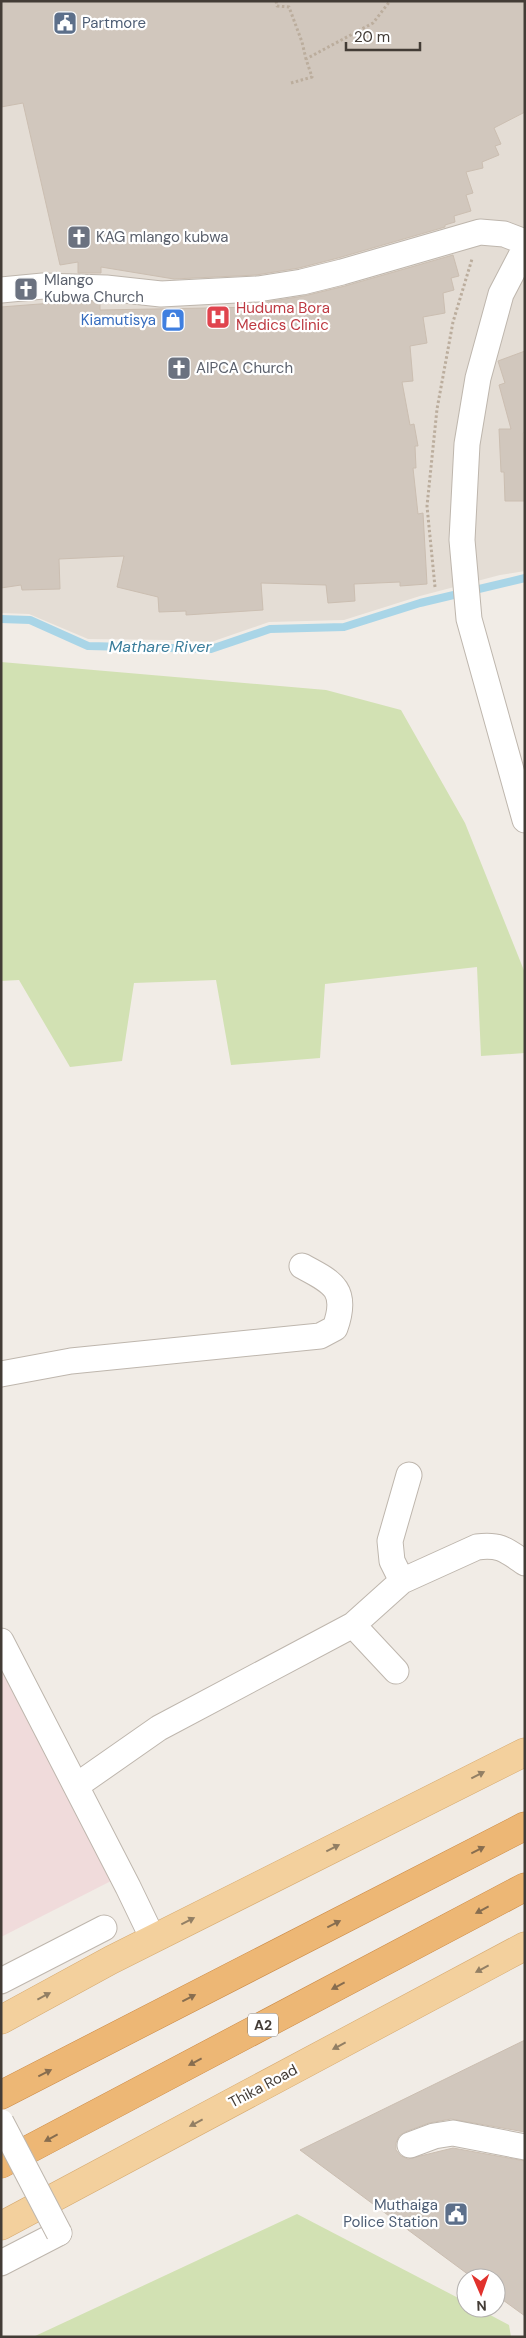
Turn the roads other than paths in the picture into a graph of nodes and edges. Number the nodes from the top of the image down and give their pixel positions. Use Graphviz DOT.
graph roads {
  1 [pos="525,242"];
  2 [pos="525,248"];
  3 [pos="1,290"];
  4 [pos="525,820"];
  5 [pos="302,1266"];
  6 [pos="1,1374"];
  7 [pos="409,1475"];
  8 [pos="525,1563"];
  9 [pos="402,1581"];
  10 [pos="353,1625"];
  11 [pos="1,1641"];
  12 [pos="396,1671"];
  13 [pos="525,1752"];
  14 [pos="76,1786"];
  15 [pos="525,1826"];
  16 [pos="525,1887"];
  17 [pos="104,1928"];
  18 [pos="153,1939"];
  19 [pos="525,1946"];
  20 [pos="1,1981"];
  21 [pos="1,2020"];
  22 [pos="1,2095"];
  23 [pos="1,2122"];
  24 [pos="410,2145"];
  25 [pos="525,2147"];
  26 [pos="1,2164"];
  27 [pos="1,2226"];
  28 [pos="1,2263"];
  1 -- 3 [label="street"];
  2 -- 4 [label="street"];
  5 -- 6 [label="street"];
  7 -- 9 [label="street"];
  8 -- 9 [label="street"];
  9 -- 10 [label="street"];
  10 -- 12 [label="street"];
  10 -- 14 [label="street"];
  11 -- 14 [label="street"];
  18 -- 13 [label="main road, one-way"];
  14 -- 18 [label="street"];
  22 -- 15 [label="highway, one-way"];
  16 -- 26 [label="highway, A2, one-way"];
  17 -- 20 [label="street"];
  21 -- 18 [label="main road, one-way"];
  19 -- 27 [label="main road, Thika Road, one-way"];
  23 -- 28 [label="street, bridge"];
  24 -- 25 [label="street"];
}
